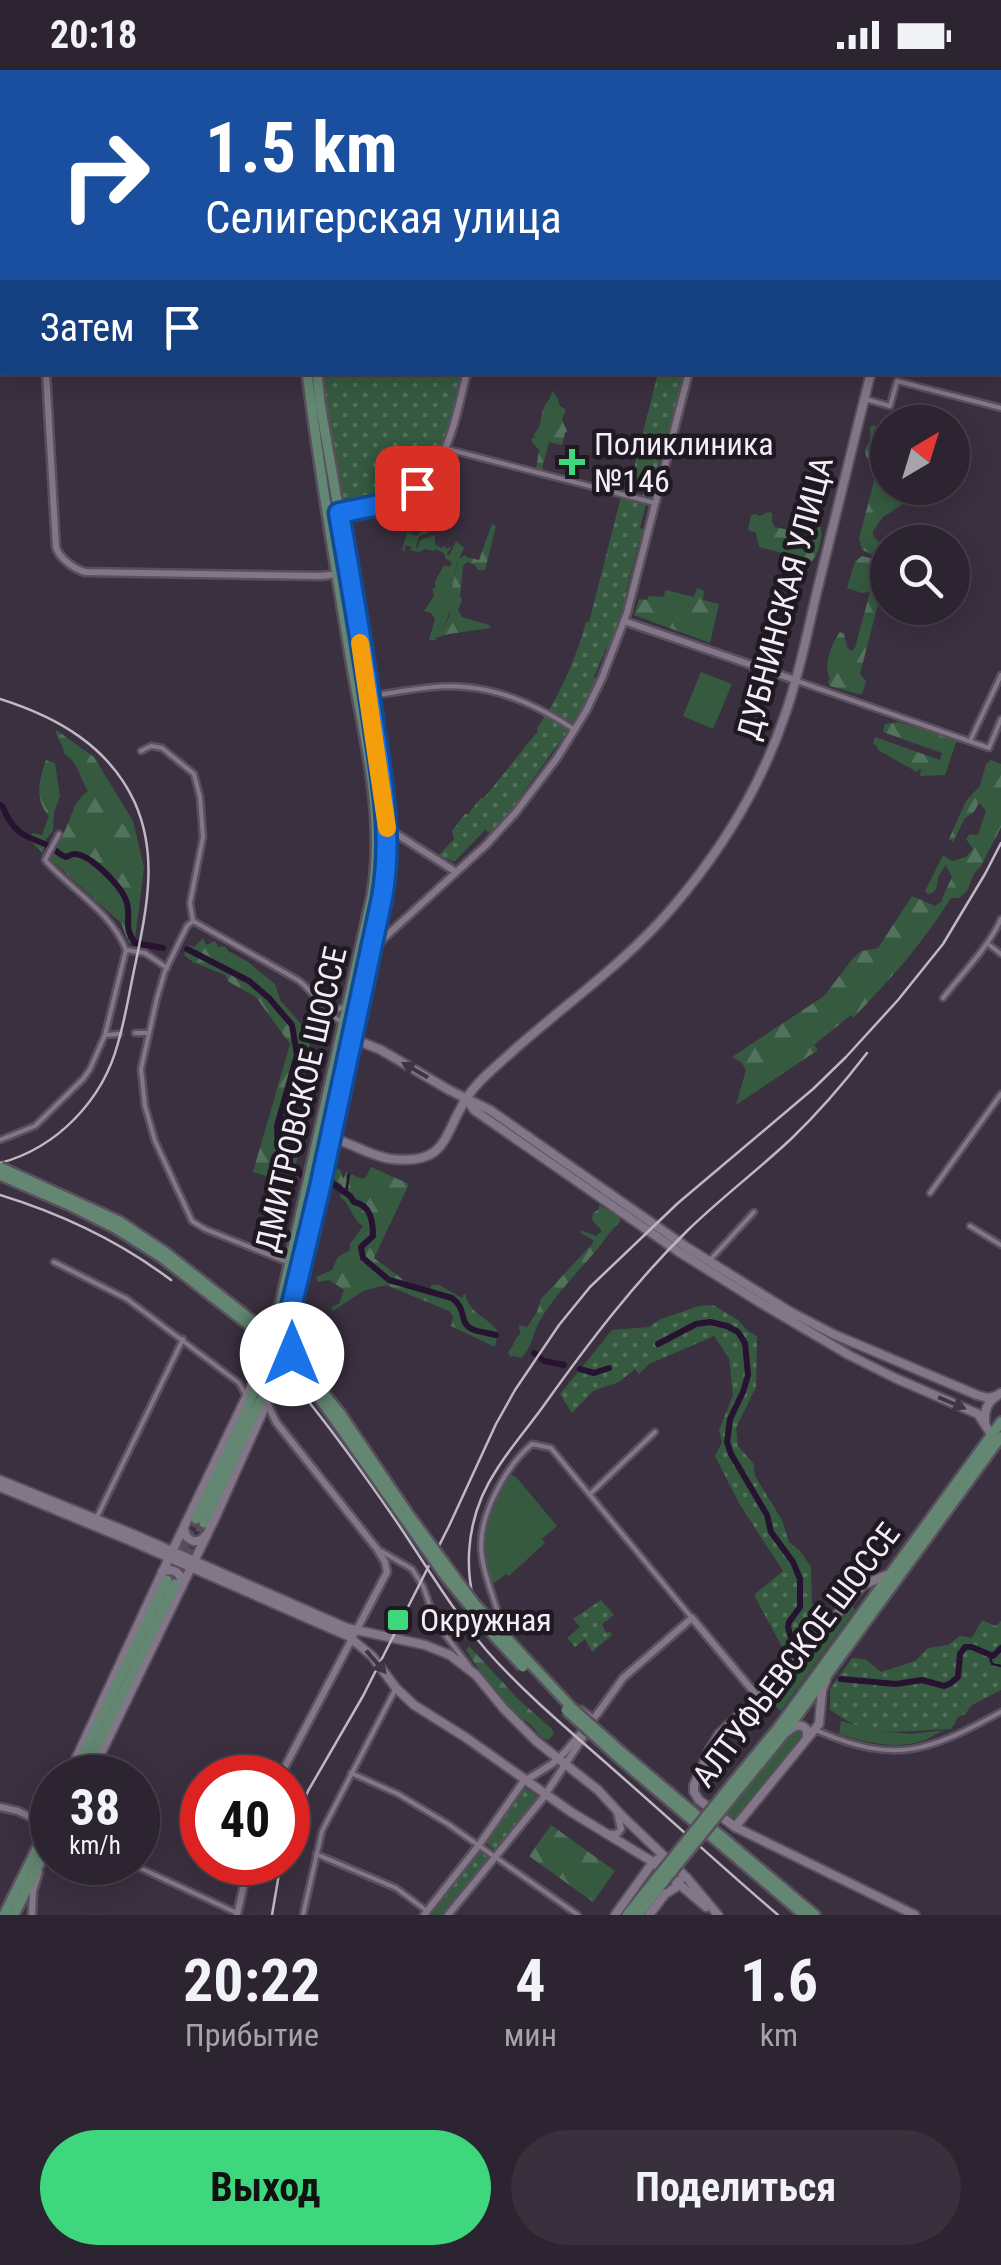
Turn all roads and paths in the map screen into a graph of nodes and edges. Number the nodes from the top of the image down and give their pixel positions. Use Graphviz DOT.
graph roads {
  1 [pos="46,375"];
  2 [pos="306,375"];
  3 [pos="317,375"];
  4 [pos="466,375"];
  5 [pos="688,375"];
  6 [pos="870,375"];
  7 [pos="864,400"];
  8 [pos="1001,408"];
  9 [pos="446,449"];
  10 [pos="655,503"];
  11 [pos="339,513"];
  12 [pos="350,574"];
  13 [pos="337,576"];
  14 [pos="624,621"];
  15 [pos="1001,675"];
  16 [pos="795,680"];
  17 [pos="369,696"];
  18 [pos="1001,719"];
  19 [pos="575,730"];
  20 [pos="970,741"];
  21 [pos="140,751"];
  22 [pos="386,819"];
  23 [pos="60,834"];
  24 [pos="388,844"];
  25 [pos="411,844"];
  26 [pos="378,853"];
  27 [pos="456,872"];
  28 [pos="1001,919"];
  29 [pos="193,921"];
  30 [pos="988,944"];
  31 [pos="126,950"];
  32 [pos="1001,954"];
  33 [pos="368,958"];
  34 [pos="167,968"];
  35 [pos="943,998"];
  36 [pos="346,1005"];
  37 [pos="326,1009"];
  38 [pos="348,1024"];
  39 [pos="135,1033"];
  40 [pos="148,1033"];
  41 [pos="118,1034"];
  42 [pos="106,1035"];
  43 [pos="346,1037"];
  44 [pos="475,1085"];
  45 [pos="449,1090"];
  46 [pos="1001,1094"];
  47 [pos="466,1098"];
  48 [pos="478,1108"];
  49 [pos="461,1110"];
  50 [pos="331,1132"];
  51 [pos="0,1140"];
  52 [pos="341,1140"];
  53 [pos="328,1149"];
  54 [pos="0,1167"];
  55 [pos="0,1175"];
  56 [pos="930,1192"];
  57 [pos="754,1212"];
  58 [pos="970,1226"];
  59 [pos="1001,1245"];
  60 [pos="54,1262"];
  61 [pos="290,1262"];
  62 [pos="709,1262"];
  63 [pos="288,1320"];
  64 [pos="183,1339"];
  65 [pos="874,1350"];
  66 [pos="266,1362"];
  67 [pos="868,1364"];
  68 [pos="922,1370"];
  69 [pos="256,1379"];
  70 [pos="270,1380"];
  71 [pos="240,1383"];
  72 [pos="915,1387"];
  73 [pos="999,1394"];
  74 [pos="245,1397"];
  75 [pos="267,1402"];
  76 [pos="276,1422"];
  77 [pos="1001,1422"];
  78 [pos="985,1424"];
  79 [pos="256,1427"];
  80 [pos="655,1432"];
  81 [pos="996,1440"];
  82 [pos="0,1484"];
  83 [pos="590,1494"];
  84 [pos="96,1519"];
  85 [pos="185,1524"];
  86 [pos="206,1535"];
  87 [pos="377,1548"];
  88 [pos="170,1555"];
  89 [pos="404,1563"];
  90 [pos="192,1565"];
  91 [pos="387,1572"];
  92 [pos="891,1572"];
  93 [pos="171,1581"];
  94 [pos="850,1599"];
  95 [pos="860,1616"];
  96 [pos="692,1618"];
  97 [pos="488,1624"];
  98 [pos="354,1635"];
  99 [pos="830,1671"];
  100 [pos="476,1675"];
  101 [pos="396,1688"];
  102 [pos="758,1697"];
  103 [pos="1001,1712"];
  104 [pos="593,1720"];
  105 [pos="804,1727"];
  106 [pos="815,1730"];
  107 [pos="783,1735"];
  108 [pos="806,1741"];
  109 [pos="82,1755"];
  110 [pos="96,1755"];
  111 [pos="291,1755"];
  112 [pos="623,1757"];
  113 [pos="561,1761"];
  114 [pos="545,1770"];
  115 [pos="351,1773"];
  116 [pos="525,1780"];
  117 [pos="739,1782"];
  118 [pos="541,1792"];
  119 [pos="0,1806"];
  120 [pos="616,1810"];
  121 [pos="30,1815"];
  122 [pos="735,1828"];
  123 [pos="604,1832"];
  124 [pos="642,1836"];
  125 [pos="479,1845"];
  126 [pos="628,1846"];
  127 [pos="316,1854"];
  128 [pos="495,1856"];
  129 [pos="667,1858"];
  130 [pos="652,1862"];
  131 [pos="30,1870"];
  132 [pos="681,1877"];
  133 [pos="30,1878"];
  134 [pos="160,1878"];
  135 [pos="658,1882"];
  136 [pos="35,1885"];
  137 [pos="244,1885"];
  138 [pos="12,1900"];
  139 [pos="0,1904"];
  140 [pos="426,1913"];
  141 [pos="237,1914"];
  142 [pos="4,1915"];
  143 [pos="15,1915"];
  144 [pos="30,1915"];
  145 [pos="304,1915"];
  146 [pos="448,1915"];
  147 [pos="578,1915"];
  148 [pos="615,1915"];
  149 [pos="627,1915"];
  150 [pos="638,1915"];
  151 [pos="648,1915"];
  152 [pos="718,1915"];
  153 [pos="804,1915"];
  154 [pos="815,1915"];
  155 [pos="913,1915"];
  1 -- 13 [label="street"];
  2 -- 13 [label="main road, ДМИТРОВСКОЕ ШОССЕ"];
  3 -- 11 [label="main road, ДМИТРОВСКОЕ ШОССЕ"];
  4 -- 9 [label="street"];
  5 -- 10 [label="street"];
  6 -- 7 [label="main road, ДУБНИНСКАЯ УЛИЦА"];
  7 -- 8 [label="street"];
  7 -- 16 [label="main road, ДУБНИНСКАЯ УЛИЦА"];
  9 -- 10 [label="street"];
  9 -- 11 [label="street"];
  10 -- 14 [label="street"];
  11 -- 12 [label="main road, ДМИТРОВСКОЕ ШОССЕ"];
  12 -- 13 [label="street"];
  12 -- 17 [label="main road, ДМИТРОВСКОЕ ШОССЕ"];
  13 -- 26 [label="main road, ДМИТРОВСКОЕ ШОССЕ"];
  14 -- 16 [label="street"];
  14 -- 19 [label="street"];
  15 -- 20 [label="street"];
  16 -- 20 [label="street"];
  16 -- 44 [label="main road, ДУБНИНСКАЯ УЛИЦА"];
  17 -- 19 [label="street"];
  17 -- 22 [label="main road, ДМИТРОВСКОЕ ШОССЕ"];
  18 -- 20 [label="street"];
  19 -- 27 [label="street"];
  21 -- 29 [label="street"];
  22 -- 24 [label="main road, ДМИТРОВСКОЕ ШОССЕ"];
  22 -- 25 [label="street"];
  23 -- 31 [label="street"];
  24 -- 25 [label="street"];
  24 -- 26 [label="street"];
  24 -- 33 [label="main road, ДМИТРОВСКОЕ ШОССЕ"];
  25 -- 27 [label="street"];
  26 -- 36 [label="main road, ДМИТРОВСКОЕ ШОССЕ"];
  27 -- 33 [label="street"];
  28 -- 30 [label="street"];
  29 -- 34 [label="street"];
  29 -- 37 [label="street"];
  30 -- 32 [label="street"];
  30 -- 35 [label="street"];
  31 -- 34 [label="street"];
  31 -- 42 [label="street"];
  33 -- 38 [label="main road, ДМИТРОВСКОЕ ШОССЕ"];
  34 -- 40 [label="street"];
  36 -- 37 [label="street"];
  36 -- 38 [label="main road, ДМИТРОВСКОЕ ШОССЕ"];
  37 -- 38 [label="street"];
  38 -- 43 [label="main road, ДМИТРОВСКОЕ ШОССЕ"];
  39 -- 40 [label="street"];
  40 -- 61 [label="street"];
  41 -- 42 [label="street"];
  42 -- 51 [label="street"];
  45 -- 43 [label="main road, one-way"];
  43 -- 50 [label="main road, ДМИТРОВСКОЕ ШОССЕ"];
  43 -- 61 [label="main road, ДМИТРОВСКОЕ ШОССЕ"];
  44 -- 45 [label="main road"];
  44 -- 47 [label="main road"];
  44 -- 48 [label="main road"];
  45 -- 47 [label="main road"];
  46 -- 56 [label="street"];
  47 -- 48 [label="main road"];
  47 -- 49 [label="main road"];
  48 -- 49 [label="main road"];
  48 -- 62 [label="main road"];
  48 -- 67 [label="main road"];
  49 -- 52 [label="main road"];
  50 -- 52 [label="main road"];
  50 -- 53 [label="main road, ДМИТРОВСКОЕ ШОССЕ"];
  52 -- 53 [label="main road"];
  53 -- 63 [label="main road, ДМИТРОВСКОЕ ШОССЕ"];
  54 -- 112 [label="main road, bridge"];
  55 -- 112 [label="main road, bridge"];
  57 -- 62 [label="street"];
  58 -- 59 [label="street"];
  60 -- 64 [label="street"];
  61 -- 66 [label="main road, ДМИТРОВСКОЕ ШОССЕ"];
  62 -- 65 [label="main road"];
  63 -- 70 [label="main road, ДМИТРОВСКОЕ ШОССЕ"];
  63 -- 97 [label="street"];
  64 -- 71 [label="street"];
  64 -- 84 [label="street"];
  65 -- 67 [label="street"];
  65 -- 68 [label="main road"];
  66 -- 69 [label="main road"];
  66 -- 70 [label="main road, ДМИТРОВСКОЕ ШОССЕ"];
  67 -- 72 [label="main road"];
  68 -- 72 [label="street"];
  68 -- 73 [label="main road"];
  69 -- 71 [label="street"];
  69 -- 74 [label="main road"];
  70 -- 75 [label="main road"];
  71 -- 74 [label="street"];
  72 -- 78 [label="main road, one-way"];
  73 -- 78 [label="main road"];
  74 -- 85 [label="main road"];
  75 -- 76 [label="street"];
  75 -- 79 [label="main road"];
  76 -- 79 [label="street"];
  76 -- 87 [label="street"];
  77 -- 81 [label="main road, АЛТУФЬЕВСКОЕ ШОССЕ"];
  78 -- 81 [label="main road"];
  79 -- 86 [label="main road"];
  80 -- 83 [label="street"];
  81 -- 92 [label="main road, АЛТУФЬЕВСКОЕ ШОССЕ"];
  81 -- 99 [label="main road, АЛТУФЬЕВСКОЕ ШОССЕ"];
  82 -- 84 [label="main road"];
  82 -- 88 [label="main road"];
  83 -- 96 [label="street"];
  83 -- 97 [label="street"];
  84 -- 88 [label="main road"];
  85 -- 86 [label="main road"];
  85 -- 88 [label="main road"];
  86 -- 90 [label="main road"];
  87 -- 89 [label="street"];
  87 -- 91 [label="street"];
  88 -- 90 [label="main road"];
  88 -- 93 [label="main road"];
  89 -- 91 [label="street"];
  89 -- 100 [label="street"];
  90 -- 93 [label="main road"];
  90 -- 98 [label="main road"];
  91 -- 98 [label="street"];
  92 -- 94 [label="main road"];
  92 -- 95 [label="main road, АЛТУФЬЕВСКОЕ ШОССЕ"];
  93 -- 109 [label="main road"];
  93 -- 110 [label="main road"];
  94 -- 95 [label="main road"];
  94 -- 102 [label="main road"];
  95 -- 117 [label="main road, АЛТУФЬЕВСКОЕ ШОССЕ"];
  96 -- 102 [label="street"];
  96 -- 104 [label="street"];
  97 -- 104 [label="street"];
  98 -- 100 [label="main road"];
  98 -- 101 [label="main road, one-way"];
  98 -- 111 [label="street"];
  99 -- 106 [label="main road"];
  99 -- 107 [label="main road, АЛТУФЬЕВСКОЕ ШОССЕ"];
  100 -- 113 [label="main road"];
  101 -- 115 [label="street"];
  101 -- 116 [label="main road"];
  102 -- 122 [label="main road"];
  103 -- 106 [label="street"];
  104 -- 113 [label="street"];
  105 -- 106 [label="street"];
  105 -- 107 [label="main road"];
  105 -- 108 [label="main road"];
  106 -- 108 [label="main road"];
  107 -- 117 [label="main road, АЛТУФЬЕВСКОЕ ШОССЕ"];
  108 -- 122 [label="main road"];
  112 -- 153 [label="main road"];
  112 -- 154 [label="main road"];
  113 -- 114 [label="street"];
  113 -- 118 [label="street"];
  113 -- 120 [label="main road"];
  114 -- 116 [label="street"];
  114 -- 118 [label="street"];
  115 -- 125 [label="street"];
  115 -- 127 [label="street"];
  116 -- 118 [label="main road"];
  116 -- 125 [label="street"];
  117 -- 135 [label="main road, АЛТУФЬЕВСКОЕ ШОССЕ, bridge"];
  118 -- 123 [label="main road"];
  118 -- 128 [label="street"];
  119 -- 121 [label="street"];
  120 -- 123 [label="street"];
  120 -- 124 [label="main road"];
  122 -- 155 [label="main road"];
  123 -- 126 [label="main road"];
  124 -- 126 [label="main road"];
  124 -- 129 [label="main road"];
  125 -- 128 [label="street"];
  125 -- 140 [label="street"];
  126 -- 130 [label="main road"];
  127 -- 140 [label="street"];
  127 -- 145 [label="street"];
  128 -- 146 [label="street"];
  128 -- 147 [label="street"];
  129 -- 130 [label="main road"];
  129 -- 132 [label="main road"];
  130 -- 132 [label="main road"];
  130 -- 148 [label="main road"];
  131 -- 138 [label="main road"];
  132 -- 151 [label="main road"];
  132 -- 152 [label="main road"];
  133 -- 143 [label="main road"];
  134 -- 141 [label="street"];
  135 -- 149 [label="main road, АЛТУФЬЕВСКОЕ ШОССЕ"];
  135 -- 150 [label="main road, АЛТУФЬЕВСКОЕ ШОССЕ"];
  136 -- 144 [label="street"];
  137 -- 141 [label="street"];
  138 -- 139 [label="street"];
  138 -- 142 [label="main road"];
  143 -- 144 [label="street"];
}
